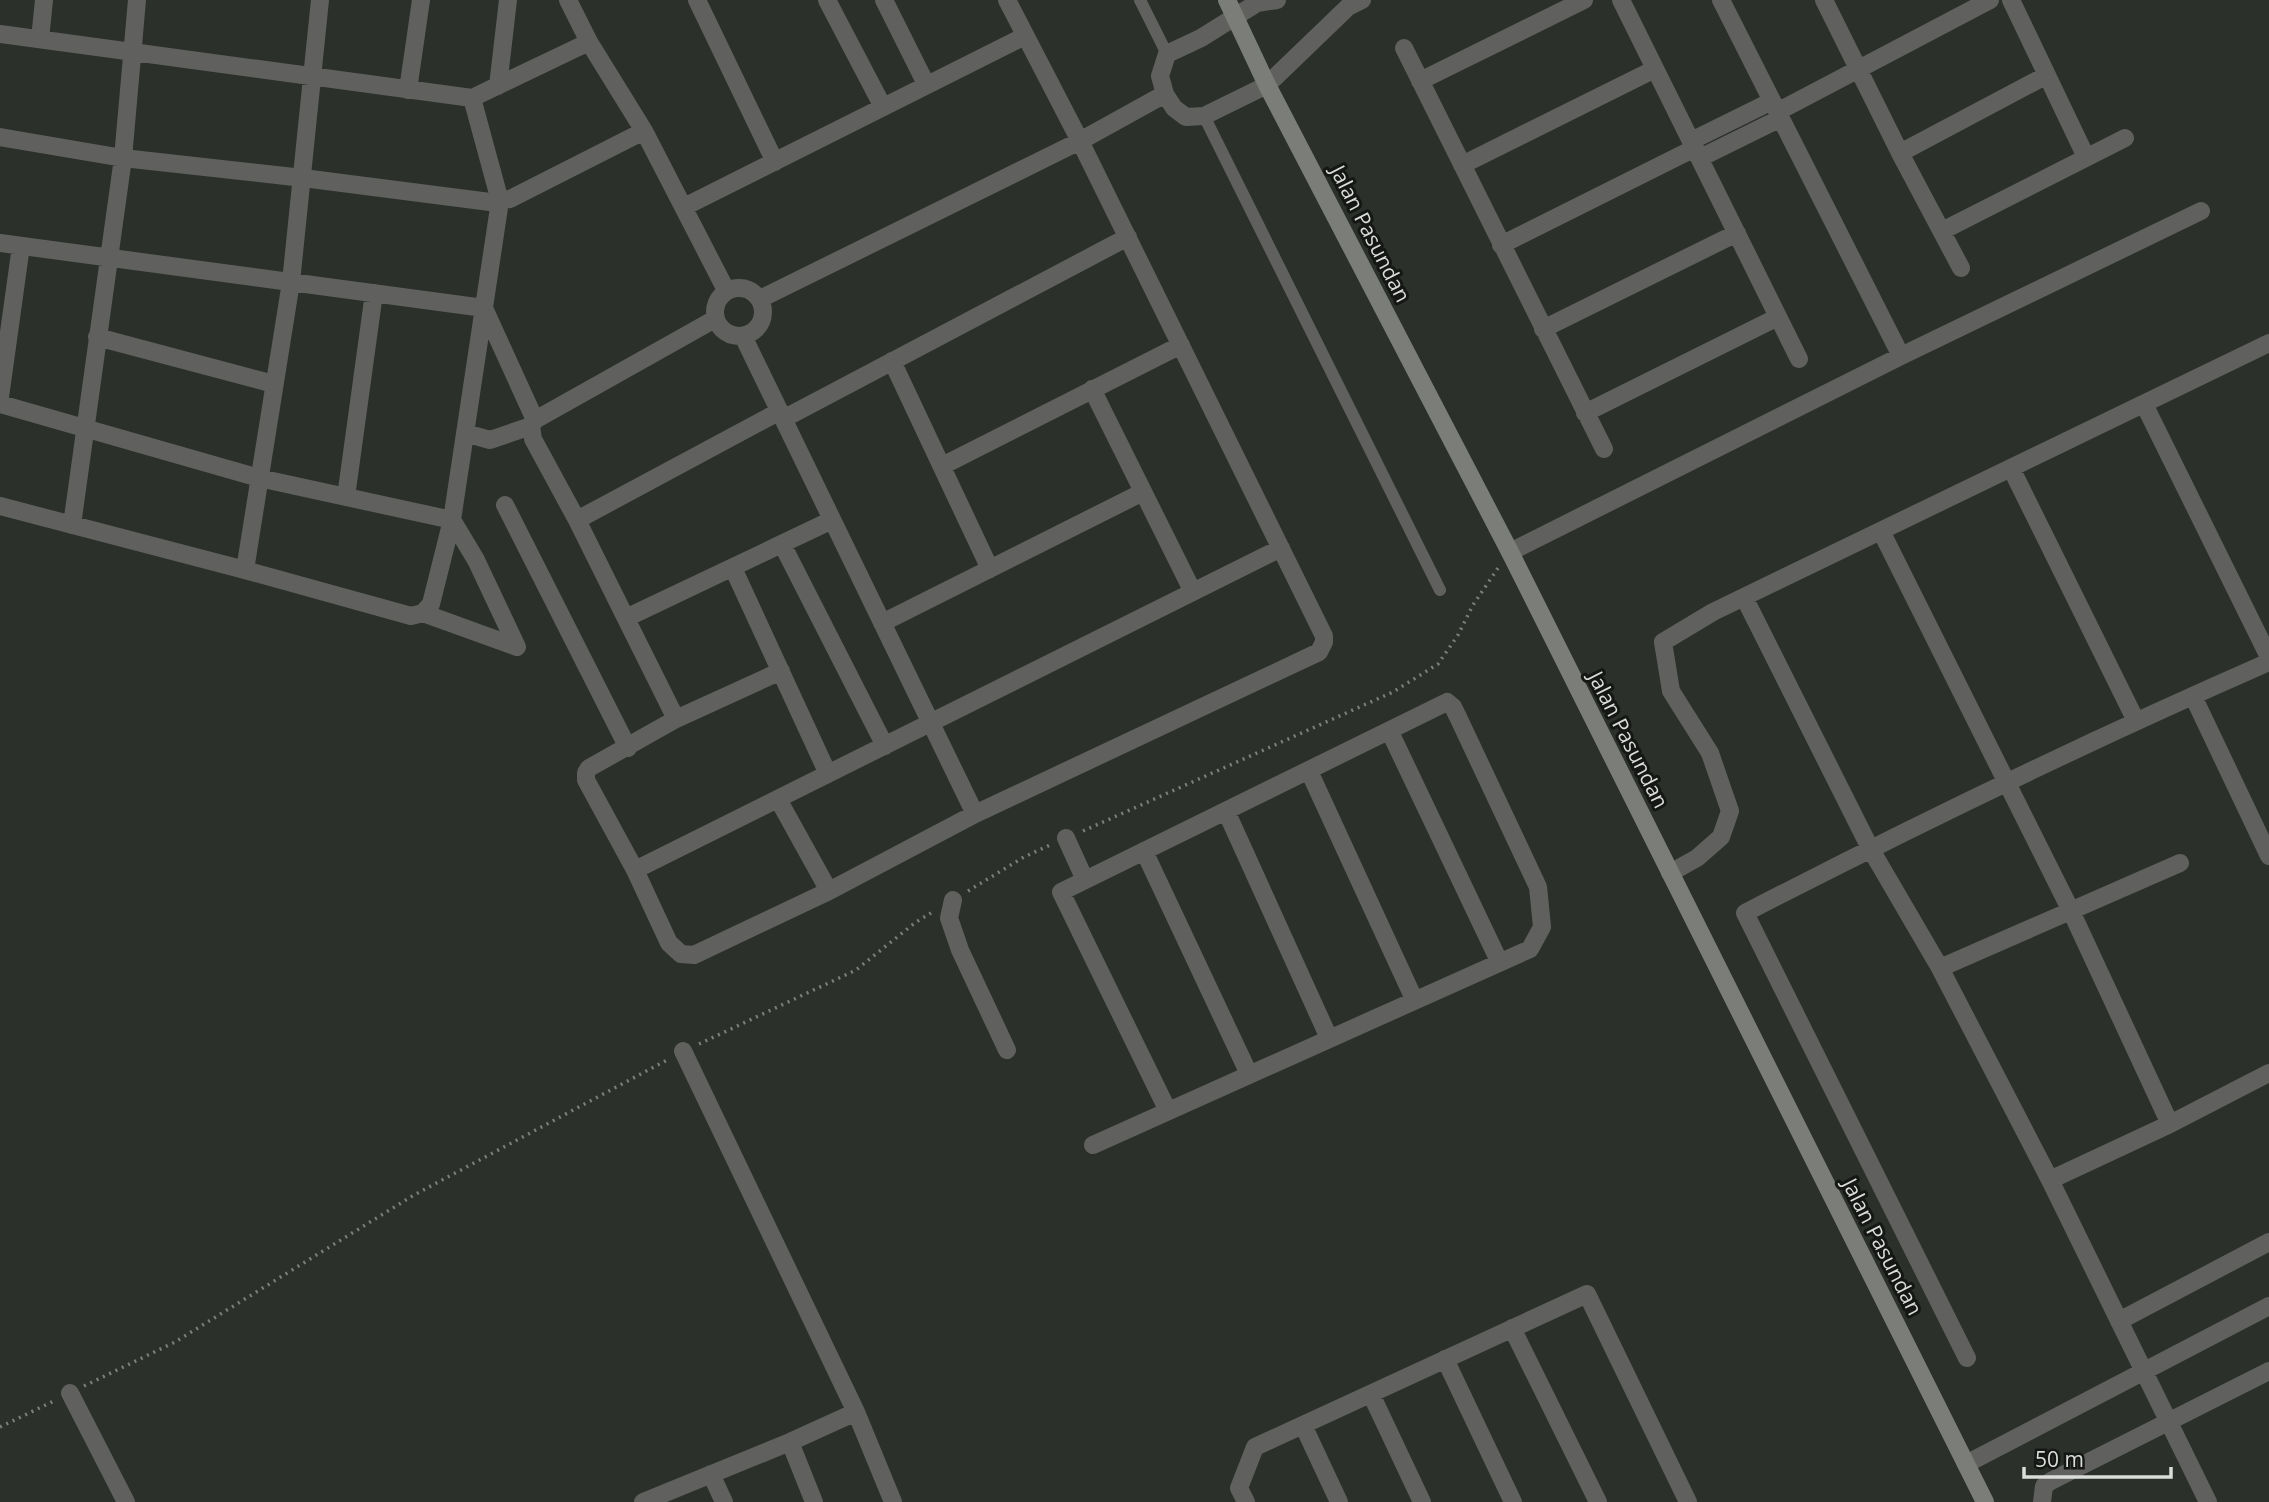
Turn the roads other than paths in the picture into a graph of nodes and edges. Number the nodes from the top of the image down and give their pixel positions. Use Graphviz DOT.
graph roads {
  1 [pos="44,0"];
  2 [pos="137,0"];
  3 [pos="320,0"];
  4 [pos="421,0"];
  5 [pos="508,0"];
  6 [pos="568,0"];
  7 [pos="697,0"];
  8 [pos="827,0"];
  9 [pos="884,0"];
  10 [pos="1007,0"];
  11 [pos="1140,0"];
  12 [pos="1277,0"];
  13 [pos="1362,0"];
  14 [pos="1584,0"];
  15 [pos="1621,0"];
  16 [pos="1721,0"];
  17 [pos="1824,0"];
  18 [pos="1990,0"];
  19 [pos="2011,0"];
  20 [pos="1231,8"];
  21 [pos="0,33"];
  22 [pos="1025,36"];
  23 [pos="40,39"];
  24 [pos="589,42"];
  25 [pos="1404,48"];
  26 [pos="132,52"];
  27 [pos="1167,54"];
  28 [pos="1656,69"];
  29 [pos="1858,69"];
  30 [pos="2047,75"];
  31 [pos="314,76"];
  32 [pos="1420,81"];
  33 [pos="926,84"];
  34 [pos="1267,85"];
  35 [pos="498,86"];
  36 [pos="408,90"];
  37 [pos="1164,94"];
  38 [pos="472,98"];
  39 [pos="883,107"];
  40 [pos="1777,110"];
  41 [pos="1204,116"];
  42 [pos="644,131"];
  43 [pos="0,137"];
  44 [pos="2125,138"];
  45 [pos="1080,141"];
  46 [pos="1695,149"];
  47 [pos="1900,153"];
  48 [pos="2086,157"];
  49 [pos="123,158"];
  50 [pos="775,162"];
  51 [pos="1462,165"];
  52 [pos="303,177"];
  53 [pos="500,201"];
  54 [pos="684,207"];
  55 [pos="2202,211"];
  56 [pos="1942,231"];
  57 [pos="1737,233"];
  58 [pos="1128,237"];
  59 [pos="0,243"];
  60 [pos="1501,245"];
  61 [pos="22,246"];
  62 [pos="108,257"];
  63 [pos="1961,268"];
  64 [pos="291,282"];
  65 [pos="726,289"];
  66 [pos="374,293"];
  67 [pos="760,299"];
  68 [pos="484,308"];
  69 [pos="1778,317"];
  70 [pos="715,318"];
  71 [pos="1543,329"];
  72 [pos="743,336"];
  73 [pos="97,337"];
  74 [pos="2269,343"];
  75 [pos="1181,345"];
  76 [pos="1901,356"];
  77 [pos="1799,359"];
  78 [pos="892,361"];
  79 [pos="274,384"];
  80 [pos="1092,389"];
  81 [pos="0,397"];
  82 [pos="0,404"];
  83 [pos="2144,404"];
  84 [pos="1585,413"];
  85 [pos="781,415"];
  86 [pos="533,423"];
  87 [pos="85,428"];
  88 [pos="465,433"];
  89 [pos="1604,449"];
  90 [pos="942,466"];
  91 [pos="2011,468"];
  92 [pos="259,478"];
  93 [pos="1143,492"];
  94 [pos="346,497"];
  95 [pos="505,505"];
  96 [pos="0,506"];
  97 [pos="452,520"];
  98 [pos="577,520"];
  99 [pos="832,520"];
  100 [pos="72,525"];
  101 [pos="1881,531"];
  102 [pos="782,544"];
  103 [pos="1281,548"];
  104 [pos="1510,552"];
  105 [pos="733,568"];
  106 [pos="990,569"];
  107 [pos="245,570"];
  108 [pos="1440,590"];
  109 [pos="1193,592"];
  110 [pos="1744,597"];
  111 [pos="423,613"];
  112 [pos="626,618"];
  113 [pos="882,624"];
  114 [pos="2269,660"];
  115 [pos="781,671"];
  116 [pos="2193,696"];
  117 [pos="676,719"];
  118 [pos="2136,721"];
  119 [pos="931,723"];
  120 [pos="1390,732"];
  121 [pos="885,746"];
  122 [pos="628,748"];
  123 [pos="1309,771"];
  124 [pos="828,774"];
  125 [pos="2007,782"];
  126 [pos="778,799"];
  127 [pos="1226,811"];
  128 [pos="975,814"];
  129 [pos="1066,838"];
  130 [pos="1870,848"];
  131 [pos="1144,851"];
  132 [pos="2269,856"];
  133 [pos="2180,863"];
  134 [pos="635,870"];
  135 [pos="1670,873"];
  136 [pos="1086,880"];
  137 [pos="829,891"];
  138 [pos="953,900"];
  139 [pos="2071,911"];
  140 [pos="1499,961"];
  141 [pos="1940,968"];
  142 [pos="1414,999"];
  143 [pos="1329,1038"];
  144 [pos="1007,1050"];
  145 [pos="683,1051"];
  146 [pos="2269,1073"];
  147 [pos="1249,1074"];
  148 [pos="1168,1111"];
  149 [pos="2170,1124"];
  150 [pos="1093,1145"];
  151 [pos="2050,1180"];
  152 [pos="2269,1242"];
  153 [pos="2269,1306"];
  154 [pos="2119,1321"];
  155 [pos="1512,1328"];
  156 [pos="1967,1358"];
  157 [pos="1445,1359"];
  158 [pos="2143,1370"];
  159 [pos="2269,1371"];
  160 [pos="70,1393"];
  161 [pos="1371,1394"];
  162 [pos="856,1412"];
  163 [pos="2168,1423"];
  164 [pos="1303,1425"];
  165 [pos="790,1442"];
  166 [pos="1966,1464"];
  167 [pos="711,1474"];
  168 [pos="1242,1495"];
  169 [pos="126,1502"];
  170 [pos="643,1502"];
  171 [pos="724,1502"];
  172 [pos="814,1502"];
  173 [pos="893,1502"];
  174 [pos="1339,1502"];
  175 [pos="1422,1502"];
  176 [pos="1513,1502"];
  177 [pos="1598,1502"];
  178 [pos="1688,1502"];
  179 [pos="1985,1502"];
  180 [pos="2042,1502"];
  181 [pos="2208,1502"];
  1 -- 23 [label="street"];
  2 -- 26 [label="street"];
  3 -- 31 [label="street"];
  4 -- 36 [label="street"];
  5 -- 35 [label="street"];
  6 -- 24 [label="street"];
  7 -- 50 [label="street"];
  8 -- 39 [label="street"];
  9 -- 33 [label="street"];
  10 -- 22 [label="street"];
  11 -- 27 [label="lane"];
  12 -- 20 [label="street"];
  13 -- 34 [label="street"];
  14 -- 32 [label="street"];
  15 -- 28 [label="street"];
  16 -- 40 [label="street"];
  17 -- 29 [label="street"];
  18 -- 29 [label="street"];
  19 -- 30 [label="street"];
  20 -- 27 [label="street"];
  20 -- 34 [label="street, Jalan Pasundan"];
  21 -- 23 [label="street"];
  22 -- 33 [label="street"];
  22 -- 45 [label="street"];
  23 -- 26 [label="street"];
  24 -- 35 [label="street"];
  24 -- 42 [label="street"];
  25 -- 32 [label="street"];
  26 -- 31 [label="street"];
  26 -- 49 [label="street"];
  27 -- 37 [label="street"];
  28 -- 46 [label="street"];
  28 -- 51 [label="street"];
  29 -- 40 [label="street"];
  29 -- 47 [label="street"];
  30 -- 47 [label="street"];
  30 -- 48 [label="street"];
  31 -- 36 [label="street"];
  31 -- 52 [label="street"];
  32 -- 51 [label="street"];
  33 -- 39 [label="street"];
  34 -- 41 [label="street"];
  34 -- 104 [label="street, Jalan Pasundan"];
  35 -- 38 [label="street"];
  36 -- 38 [label="street"];
  37 -- 41 [label="street"];
  37 -- 45 [label="street"];
  38 -- 53 [label="street"];
  39 -- 50 [label="street"];
  40 -- 46 [label="street"];
  40 -- 76 [label="street"];
  41 -- 108 [label="lane"];
  42 -- 53 [label="street"];
  42 -- 54 [label="street"];
  43 -- 49 [label="street"];
  44 -- 48 [label="street"];
  45 -- 58 [label="street"];
  45 -- 67 [label="street"];
  46 -- 57 [label="street"];
  46 -- 60 [label="street"];
  47 -- 56 [label="street"];
  48 -- 56 [label="street"];
  49 -- 52 [label="street"];
  49 -- 62 [label="street"];
  50 -- 54 [label="street"];
  51 -- 60 [label="street"];
  52 -- 53 [label="street"];
  52 -- 64 [label="street"];
  53 -- 68 [label="street"];
  54 -- 65 [label="street"];
  55 -- 76 [label="street"];
  56 -- 63 [label="street"];
  57 -- 69 [label="street"];
  57 -- 71 [label="street"];
  58 -- 75 [label="street"];
  58 -- 78 [label="street"];
  59 -- 61 [label="street"];
  60 -- 71 [label="street"];
  61 -- 62 [label="street"];
  61 -- 81 [label="street"];
  62 -- 64 [label="street"];
  62 -- 73 [label="street"];
  64 -- 66 [label="street"];
  64 -- 79 [label="street"];
  65 -- 67 [label="street"];
  65 -- 70 [label="street"];
  66 -- 68 [label="street"];
  66 -- 94 [label="street"];
  67 -- 72 [label="street"];
  68 -- 86 [label="street"];
  68 -- 88 [label="street"];
  69 -- 77 [label="street"];
  69 -- 84 [label="street"];
  70 -- 72 [label="street"];
  70 -- 86 [label="street"];
  71 -- 84 [label="street"];
  72 -- 85 [label="street"];
  73 -- 79 [label="street"];
  73 -- 87 [label="street"];
  74 -- 83 [label="street"];
  75 -- 80 [label="street"];
  75 -- 103 [label="street"];
  76 -- 104 [label="street"];
  78 -- 85 [label="street"];
  78 -- 90 [label="street"];
  79 -- 92 [label="street"];
  80 -- 90 [label="street"];
  80 -- 93 [label="street"];
  82 -- 87 [label="street"];
  83 -- 91 [label="street"];
  83 -- 114 [label="street"];
  84 -- 89 [label="street"];
  85 -- 98 [label="street"];
  85 -- 99 [label="street"];
  86 -- 88 [label="street"];
  86 -- 98 [label="street"];
  87 -- 92 [label="street"];
  87 -- 100 [label="street"];
  88 -- 97 [label="street"];
  90 -- 106 [label="street"];
  91 -- 101 [label="street"];
  91 -- 118 [label="street"];
  92 -- 94 [label="street"];
  92 -- 107 [label="street"];
  93 -- 106 [label="street"];
  93 -- 109 [label="street"];
  94 -- 97 [label="street"];
  95 -- 122 [label="street"];
  96 -- 100 [label="street"];
  97 -- 111 [label="street"];
  97 -- 111 [label="street"];
  98 -- 112 [label="street"];
  99 -- 102 [label="street"];
  99 -- 113 [label="street"];
  100 -- 107 [label="street"];
  101 -- 110 [label="street"];
  101 -- 125 [label="street"];
  102 -- 105 [label="street"];
  102 -- 121 [label="street"];
  103 -- 109 [label="street"];
  103 -- 128 [label="street"];
  104 -- 135 [label="street, Jalan Pasundan"];
  105 -- 112 [label="street"];
  105 -- 115 [label="street"];
  106 -- 113 [label="street"];
  107 -- 111 [label="street"];
  109 -- 119 [label="street"];
  110 -- 130 [label="street"];
  110 -- 135 [label="street"];
  112 -- 117 [label="street"];
  113 -- 119 [label="street"];
  114 -- 116 [label="street"];
  115 -- 117 [label="street"];
  115 -- 124 [label="street"];
  116 -- 118 [label="street"];
  116 -- 132 [label="street"];
  117 -- 122 [label="street"];
  118 -- 125 [label="street"];
  119 -- 121 [label="street"];
  119 -- 128 [label="street"];
  120 -- 123 [label="street"];
  120 -- 140 [label="street"];
  120 -- 140 [label="street"];
  121 -- 124 [label="street"];
  122 -- 134 [label="street"];
  123 -- 127 [label="street"];
  123 -- 142 [label="street"];
  124 -- 126 [label="street"];
  125 -- 130 [label="street"];
  125 -- 139 [label="street"];
  126 -- 134 [label="street"];
  126 -- 137 [label="street"];
  127 -- 131 [label="street"];
  127 -- 143 [label="street"];
  128 -- 137 [label="street"];
  129 -- 136 [label="street"];
  130 -- 141 [label="street"];
  130 -- 156 [label="street"];
  131 -- 136 [label="street"];
  131 -- 147 [label="street"];
  133 -- 139 [label="street"];
  134 -- 137 [label="street"];
  135 -- 166 [label="street, Jalan Pasundan"];
  136 -- 148 [label="street"];
  138 -- 144 [label="street"];
  139 -- 141 [label="street"];
  139 -- 149 [label="street"];
  140 -- 142 [label="street"];
  141 -- 151 [label="street"];
  142 -- 143 [label="street"];
  143 -- 147 [label="street"];
  145 -- 162 [label="street"];
  146 -- 149 [label="street"];
  147 -- 148 [label="street"];
  148 -- 150 [label="street"];
  149 -- 151 [label="street"];
  151 -- 154 [label="street"];
  152 -- 154 [label="street"];
  153 -- 158 [label="street"];
  154 -- 158 [label="street"];
  155 -- 157 [label="street"];
  155 -- 177 [label="street"];
  155 -- 178 [label="street"];
  157 -- 161 [label="street"];
  157 -- 176 [label="street"];
  158 -- 163 [label="street"];
  158 -- 166 [label="street"];
  159 -- 163 [label="street"];
  160 -- 169 [label="street"];
  161 -- 164 [label="street"];
  161 -- 175 [label="street"];
  162 -- 165 [label="street"];
  162 -- 173 [label="street"];
  163 -- 180 [label="street"];
  163 -- 181 [label="street"];
  164 -- 168 [label="street"];
  164 -- 174 [label="street"];
  165 -- 167 [label="street"];
  165 -- 172 [label="street"];
  166 -- 179 [label="street, Jalan Pasundan"];
  167 -- 170 [label="street"];
  167 -- 171 [label="street"];
}
